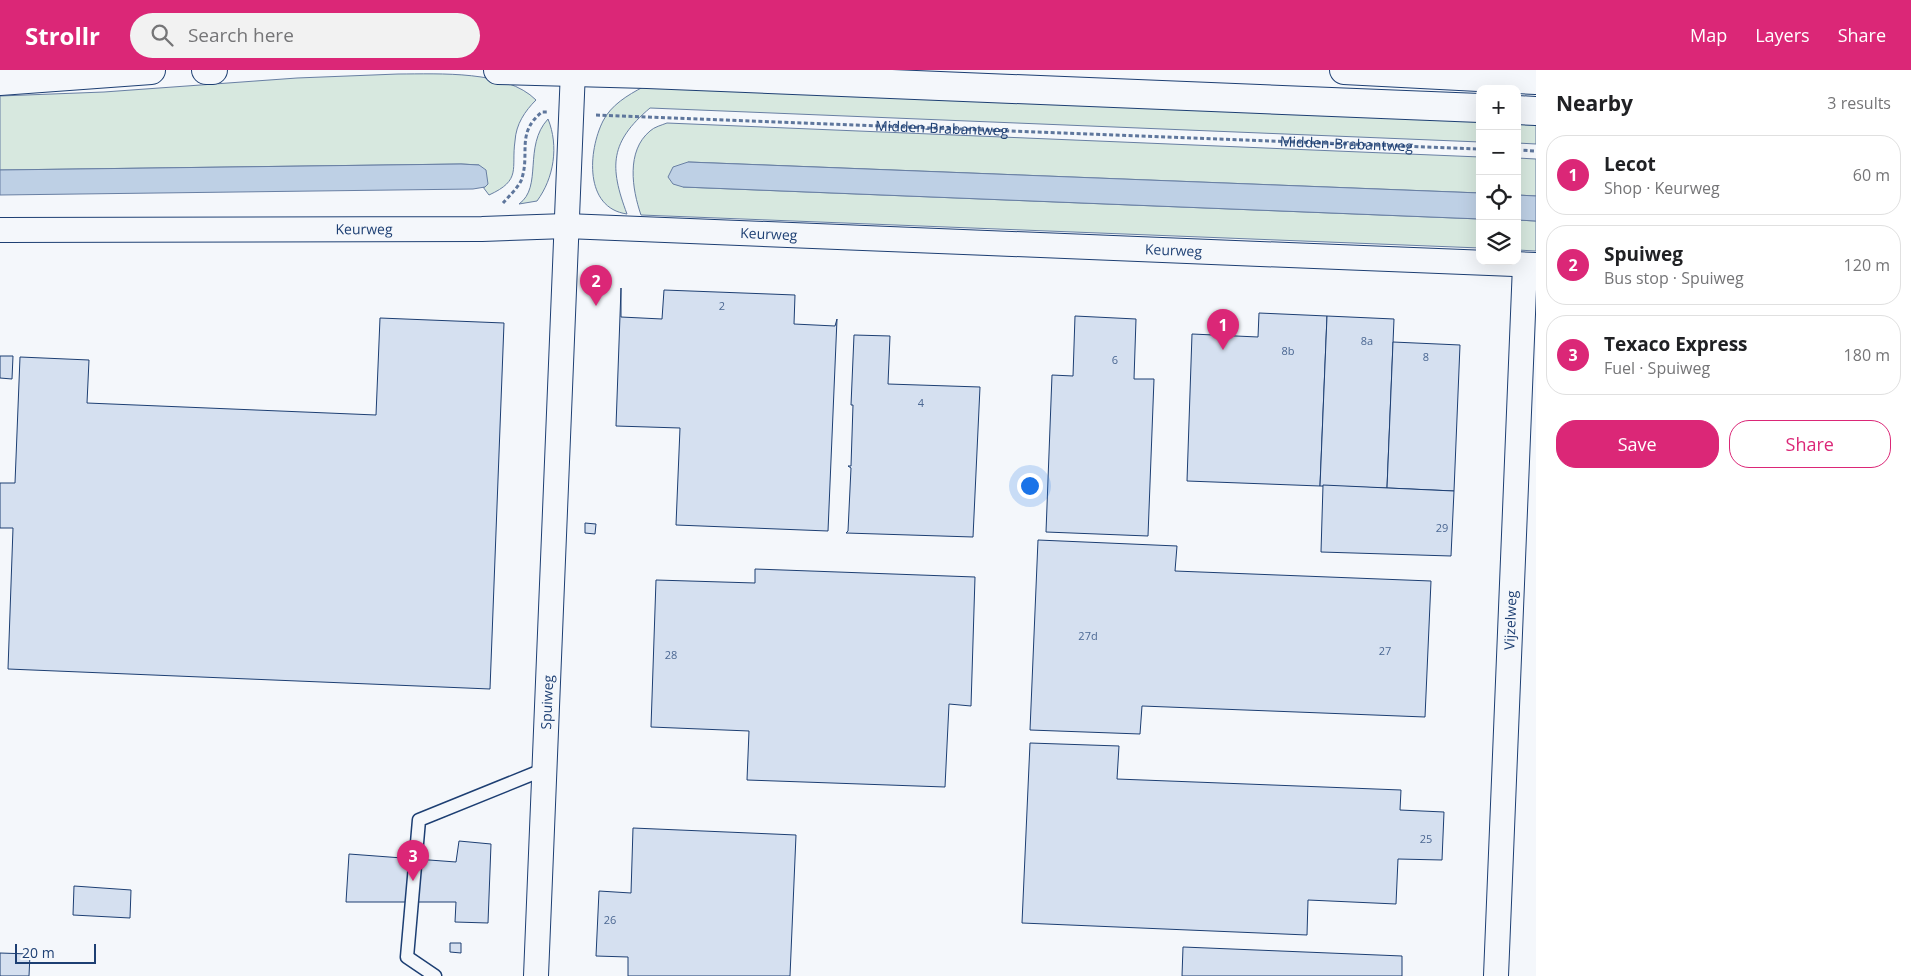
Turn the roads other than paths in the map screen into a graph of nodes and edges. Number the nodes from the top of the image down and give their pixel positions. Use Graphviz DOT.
graph roads {
  1 [pos="151,70"];
  2 [pos="206,70"];
  3 [pos="213,70"];
  4 [pos="498,70"];
  5 [pos="1343,70"];
  6 [pos="573,71"];
  7 [pos="1536,80"];
  8 [pos="0,81"];
  9 [pos="1338,102"];
  10 [pos="1476,108"];
  11 [pos="1521,110"];
  12 [pos="1536,110"];
  13 [pos="566,226"];
  14 [pos="0,230"];
  15 [pos="1530,265"];
  16 [pos="545,769"];
  17 [pos="435,976"];
  18 [pos="536,976"];
  19 [pos="1496,976"];
  1 -- 8 [label="street"];
  2 -- 3 [label="street"];
  4 -- 6 [label="street"];
  5 -- 7 [label="street"];
  5 -- 9 [label="street"];
  6 -- 9 [label="street"];
  6 -- 13 [label="street, Spuiweg"];
  9 -- 10 [label="street"];
  11 -- 12 [label="street"];
  13 -- 14 [label="street, Keurweg"];
  13 -- 15 [label="street, Keurweg"];
  13 -- 16 [label="street, Spuiweg"];
  15 -- 19 [label="street, Vijzelweg"];
  16 -- 17 [label="lane"];
  16 -- 18 [label="street, Spuiweg"];
}
